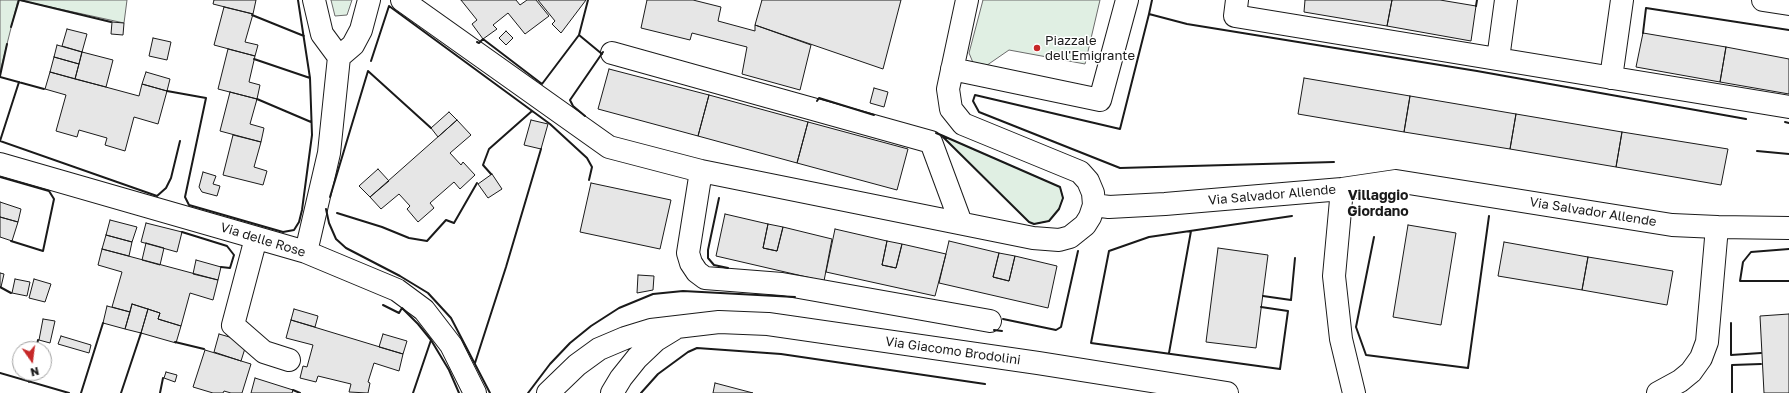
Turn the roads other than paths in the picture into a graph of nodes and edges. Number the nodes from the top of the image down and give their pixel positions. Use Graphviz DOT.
graph roads {
  1 [pos="314,0"];
  2 [pos="369,0"];
  3 [pos="402,0"];
  4 [pos="967,0"];
  5 [pos="1127,0"];
  6 [pos="1237,0"];
  7 [pos="1506,0"];
  8 [pos="1622,0"];
  9 [pos="612,53"];
  10 [pos="339,57"];
  11 [pos="1498,59"];
  12 [pos="952,69"];
  13 [pos="1611,78"];
  14 [pos="1789,107"];
  15 [pos="0,164"];
  16 [pos="702,171"];
  17 [pos="1342,189"];
  18 [pos="1094,205"];
  19 [pos="961,224"];
  20 [pos="1717,228"];
  21 [pos="1789,228"];
  22 [pos="256,238"];
  23 [pos="306,252"];
  24 [pos="990,321"];
  25 [pos="678,326"];
  26 [pos="289,360"];
  27 [pos="475,393"];
  28 [pos="548,393"];
  29 [pos="612,393"];
  30 [pos="1227,393"];
  31 [pos="1354,393"];
  32 [pos="1658,393"];
  1 -- 10 [label="street"];
  2 -- 10 [label="street"];
  3 -- 16 [label="street"];
  4 -- 12 [label="street"];
  5 -- 12 [label="street"];
  6 -- 11 [label="street"];
  7 -- 11 [label="street"];
  8 -- 13 [label="street"];
  9 -- 19 [label="street"];
  10 -- 23 [label="street"];
  11 -- 13 [label="street"];
  12 -- 18 [label="street"];
  13 -- 14 [label="street"];
  15 -- 22 [label="street, Via delle Rose"];
  16 -- 19 [label="street"];
  16 -- 24 [label="street"];
  17 -- 18 [label="street, Via Salvador Allende"];
  17 -- 20 [label="street, Via Salvador Allende"];
  17 -- 31 [label="street"];
  18 -- 19 [label="street"];
  20 -- 21 [label="street, Via Salvador Allende"];
  20 -- 32 [label="street"];
  22 -- 23 [label="street, Via delle Rose"];
  22 -- 26 [label="street"];
  23 -- 27 [label="street, Via delle Rose"];
  25 -- 28 [label="street, Via Giacomo Brodolini"];
  25 -- 29 [label="street"];
  25 -- 30 [label="street, Via Giacomo Brodolini"];
}
